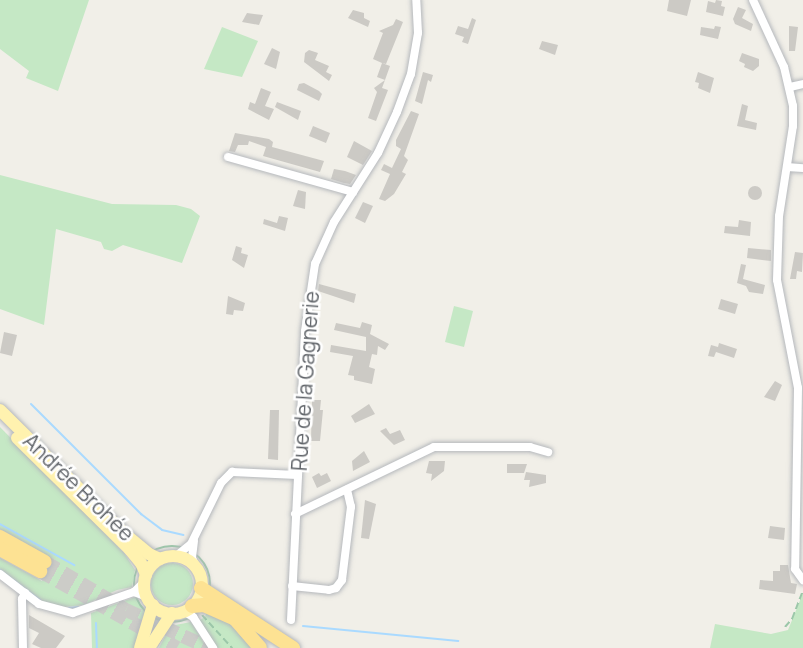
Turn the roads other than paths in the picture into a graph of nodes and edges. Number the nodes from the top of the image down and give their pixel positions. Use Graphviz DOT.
graph roads {
  1 [pos="416,0"];
  2 [pos="753,0"];
  3 [pos="803,84"];
  4 [pos="790,87"];
  5 [pos="228,157"];
  6 [pos="788,167"];
  7 [pos="803,167"];
  8 [pos="353,192"];
  9 [pos="800,374"];
  10 [pos="0,410"];
  11 [pos="0,421"];
  12 [pos="548,452"];
  13 [pos="799,462"];
  14 [pos="297,475"];
  15 [pos="347,489"];
  16 [pos="295,514"];
  17 [pos="0,537"];
  18 [pos="194,541"];
  19 [pos="0,549"];
  20 [pos="180,552"];
  21 [pos="157,555"];
  22 [pos="195,567"];
  23 [pos="0,574"];
  24 [pos="803,580"];
  25 [pos="292,586"];
  26 [pos="142,591"];
  27 [pos="206,591"];
  28 [pos="25,593"];
  29 [pos="184,614"];
  30 [pos="290,620"];
  31 [pos="23,648"];
  32 [pos="140,648"];
  33 [pos="149,648"];
  34 [pos="213,648"];
  35 [pos="260,648"];
  36 [pos="293,648"];
  1 -- 8 [label="street, Rue de la Gagnerie"];
  2 -- 4 [label="street"];
  3 -- 4 [label="street"];
  4 -- 6 [label="street"];
  5 -- 8 [label="street"];
  6 -- 7 [label="street"];
  6 -- 9 [label="street"];
  8 -- 14 [label="street, Rue de la Gagnerie"];
  9 -- 13 [label="street"];
  10 -- 21 [label="main road, Andrée Brohée"];
  11 -- 26 [label="main road, Andrée Brohée"];
  12 -- 15 [label="street"];
  13 -- 24 [label="street"];
  14 -- 16 [label="street, Rue de la Gagnerie"];
  14 -- 18 [label="street"];
  15 -- 16 [label="street"];
  15 -- 25 [label="street"];
  16 -- 25 [label="street, Rue de la Gagnerie"];
  17 -- 19 [label="highway"];
  18 -- 20 [label="street"];
  18 -- 22 [label="street"];
  20 -- 21 [label="main road"];
  20 -- 22 [label="main road"];
  21 -- 26 [label="main road"];
  22 -- 27 [label="main road"];
  23 -- 28 [label="street"];
  25 -- 30 [label="street, Rue de la Gagnerie"];
  26 -- 28 [label="street"];
  26 -- 29 [label="main road"];
  26 -- 32 [label="main road"];
  27 -- 29 [label="main road"];
  27 -- 36 [label="highway"];
  28 -- 31 [label="street"];
  29 -- 33 [label="main road"];
  29 -- 34 [label="street"];
  29 -- 35 [label="highway"];
}
